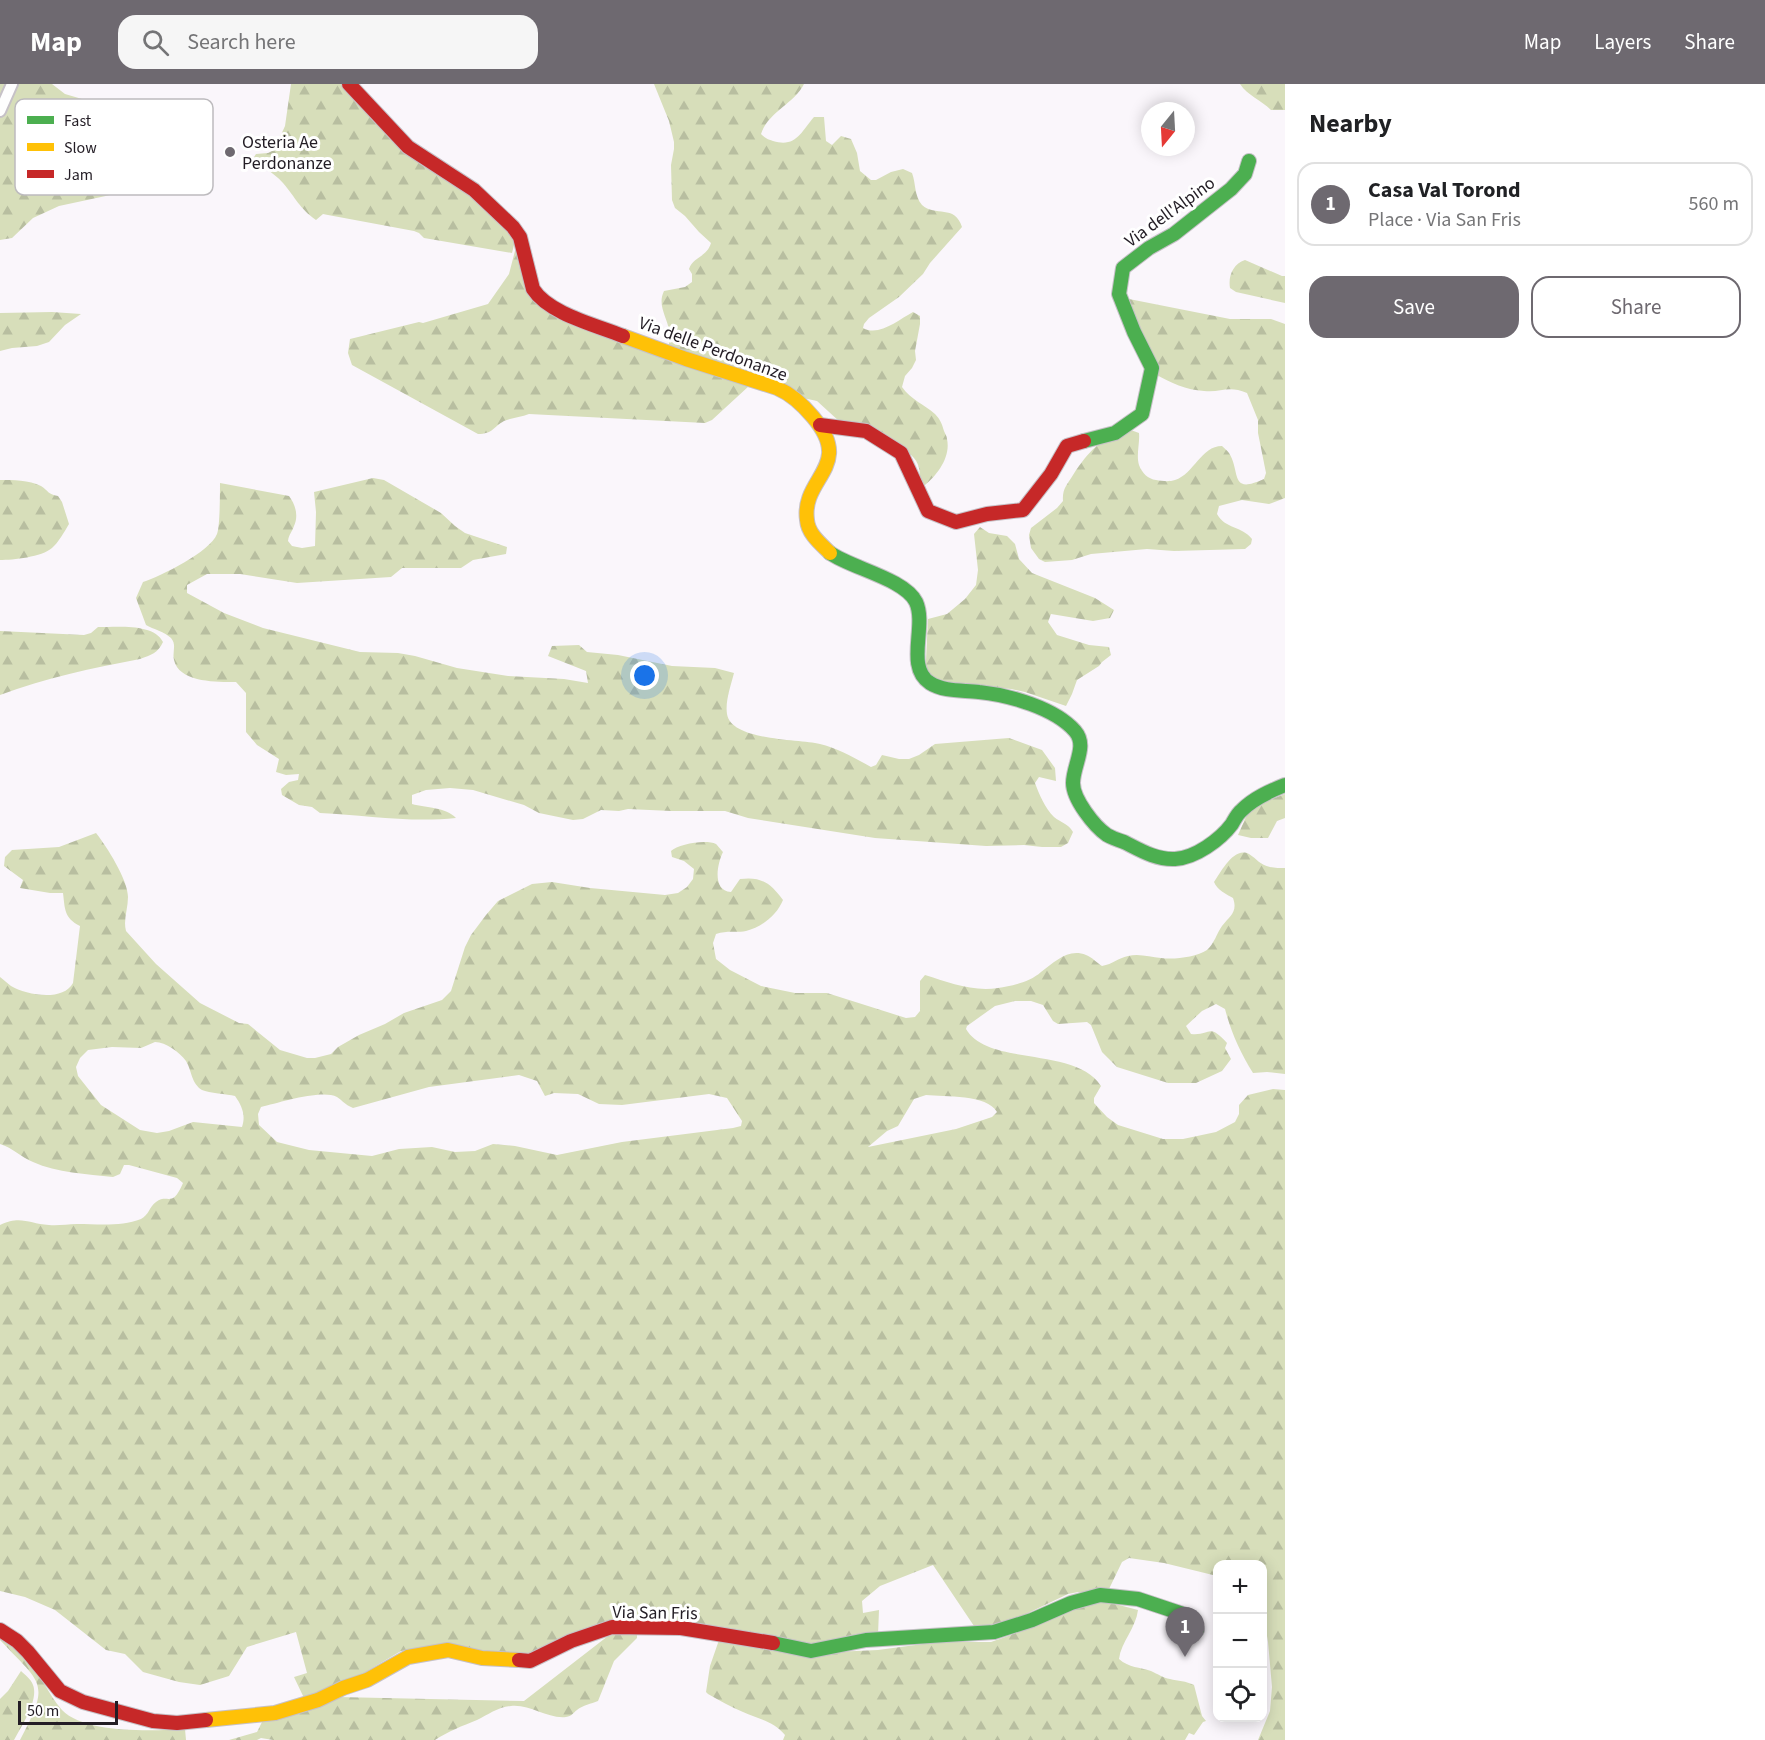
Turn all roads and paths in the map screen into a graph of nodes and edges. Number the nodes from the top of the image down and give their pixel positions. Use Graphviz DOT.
graph roads {
  1 [pos="12,84"];
  2 [pos="350,84"];
  3 [pos="0,111"];
  4 [pos="1249,161"];
  5 [pos="820,425"];
  6 [pos="1285,785"];
  7 [pos="0,1630"];
  8 [pos="1197,1630"];
  1 -- 3 [label="street"];
  2 -- 5 [label="street, Via delle Perdonanze"];
  4 -- 5 [label="street, Via dell'Alpino"];
  5 -- 6 [label="street, Via delle Perdonanze"];
  7 -- 8 [label="street, Via San Fris"];
}
